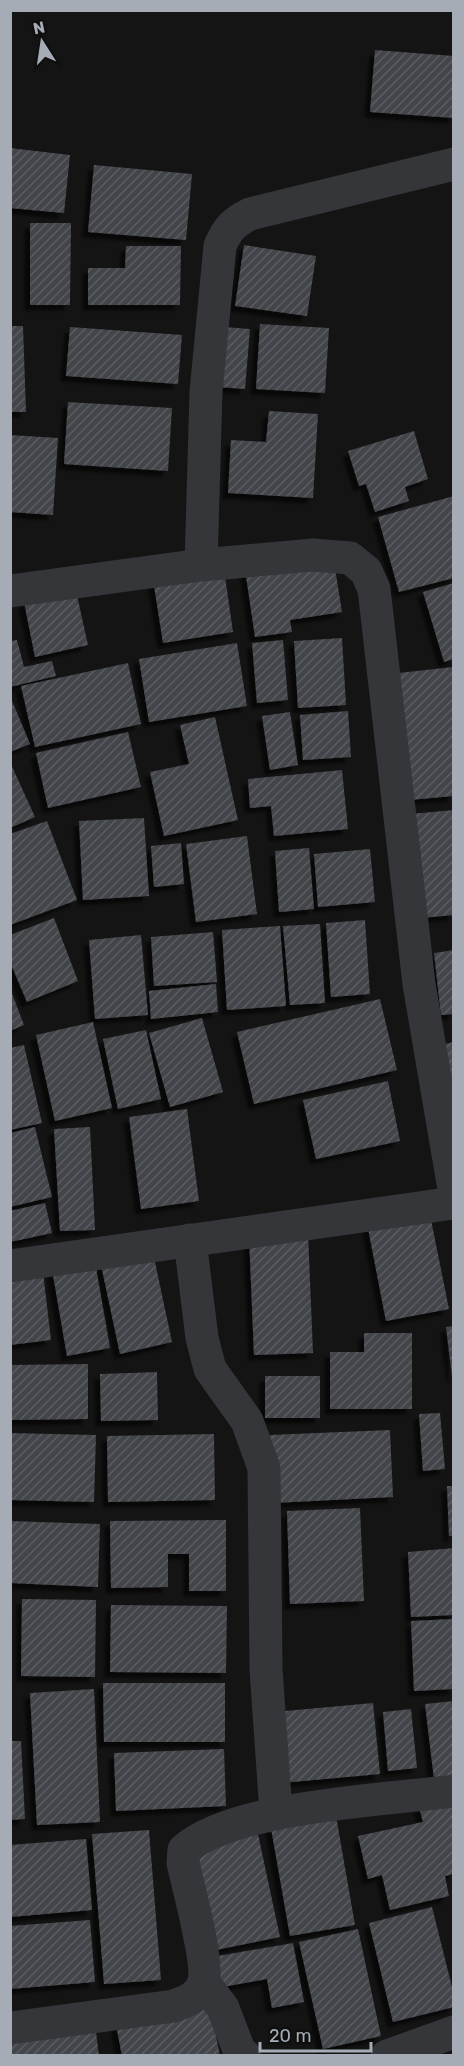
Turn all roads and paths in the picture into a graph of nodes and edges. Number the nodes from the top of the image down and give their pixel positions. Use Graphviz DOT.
graph roads {
  1 [pos="453,164"];
  2 [pos="201,566"];
  3 [pos="10,591"];
  4 [pos="453,1189"];
  5 [pos="453,1203"];
  6 [pos="190,1239"];
  7 [pos="10,1266"];
  8 [pos="453,1791"];
  9 [pos="276,1813"];
  10 [pos="204,1983"];
  11 [pos="10,2028"];
  12 [pos="453,2032"];
  13 [pos="245,2055"];
  14 [pos="387,2055"];
  1 -- 2 [label="street"];
  2 -- 3 [label="street"];
  2 -- 4 [label="street"];
  5 -- 6 [label="street"];
  6 -- 7 [label="street"];
  6 -- 9 [label="street"];
  8 -- 9 [label="street"];
  9 -- 10 [label="street"];
  10 -- 11 [label="street"];
  10 -- 13 [label="street"];
  12 -- 14 [label="street"];
}
